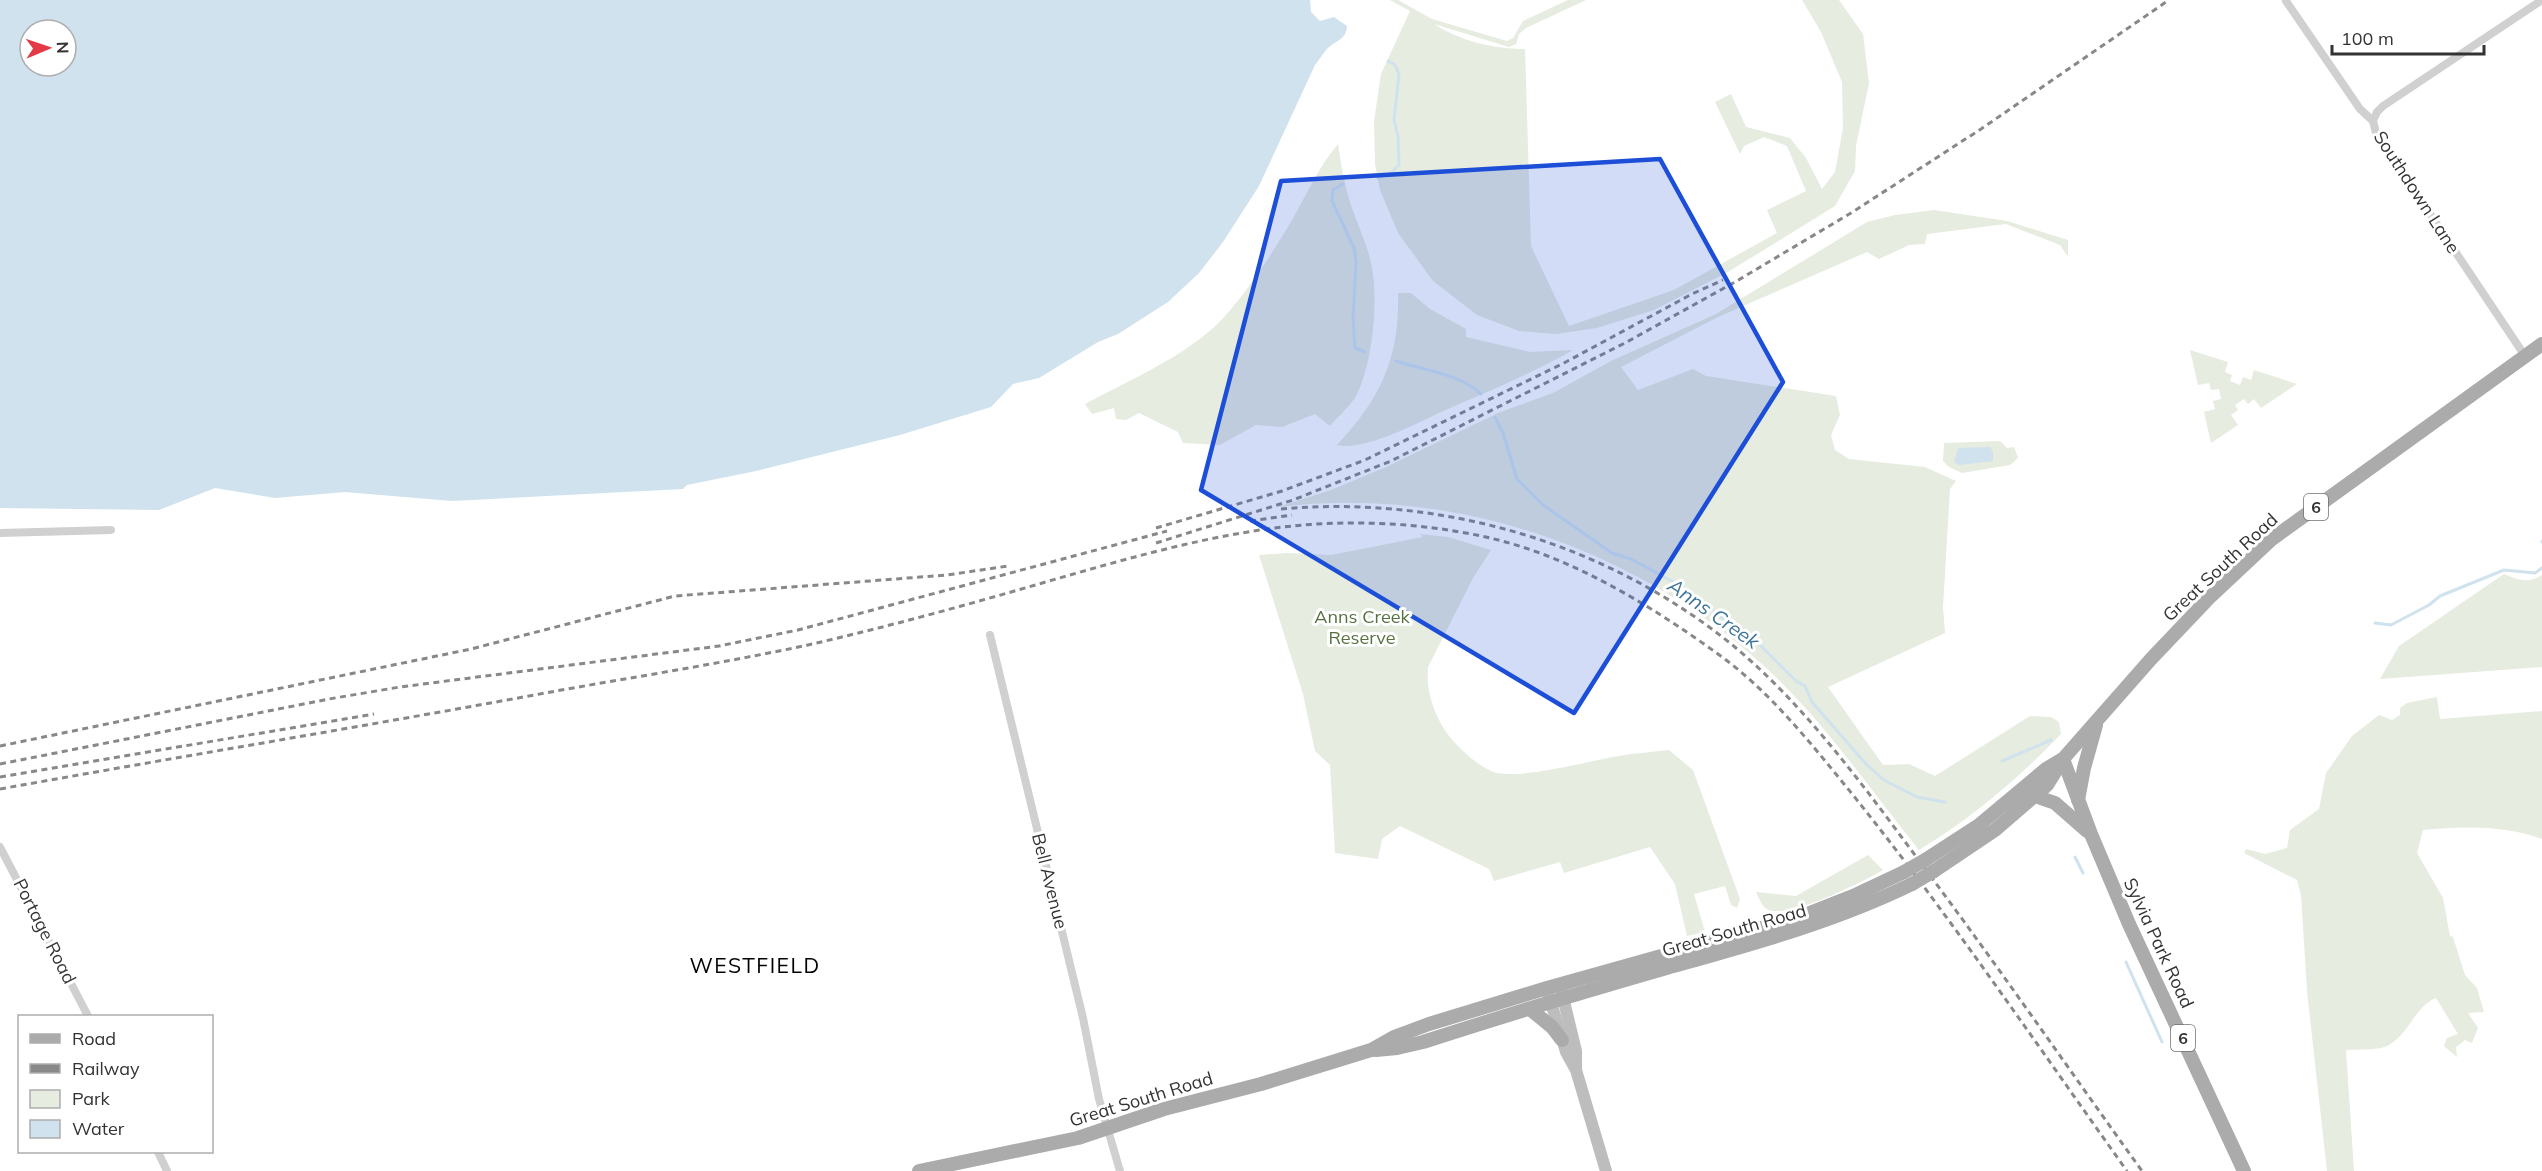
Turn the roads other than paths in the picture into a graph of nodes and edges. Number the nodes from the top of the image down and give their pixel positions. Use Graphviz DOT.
graph roads {
  1 [pos="2542,0"];
  2 [pos="2286,1"];
  3 [pos="2373,121"];
  4 [pos="2542,344"];
  5 [pos="2525,356"];
  6 [pos="111,530"];
  7 [pos="0,533"];
  8 [pos="990,635"];
  9 [pos="2097,723"];
  10 [pos="2063,759"];
  11 [pos="2035,796"];
  12 [pos="2078,802"];
  13 [pos="2091,834"];
  14 [pos="0,847"];
  15 [pos="1930,865"];
  16 [pos="1908,878"];
  17 [pos="1553,986"];
  18 [pos="1558,1001"];
  19 [pos="1530,1009"];
  20 [pos="87,1015"];
  21 [pos="1563,1041"];
  22 [pos="1371,1050"];
  23 [pos="1575,1070"];
  24 [pos="1107,1127"];
  25 [pos="158,1153"];
  26 [pos="167,1171"];
  27 [pos="919,1171"];
  28 [pos="1120,1171"];
  29 [pos="1606,1171"];
  30 [pos="2244,1171"];
  1 -- 3 [label="street"];
  2 -- 3 [label="street, Southdown Lane"];
  3 -- 5 [label="street, Southdown Lane"];
  4 -- 5 [label="main road, Great South Road / 6"];
  5 -- 9 [label="main road, Great South Road / 6"];
  6 -- 7 [label="street"];
  8 -- 24 [label="street, Bell Avenue"];
  9 -- 10 [label="main road, Great South Road / 6"];
  9 -- 12 [label="main road"];
  10 -- 11 [label="main road, Great South Road"];
  10 -- 12 [label="main road, Sylvia Park Road / 6"];
  10 -- 15 [label="main road, Great South Road"];
  11 -- 13 [label="main road"];
  11 -- 15 [label="main road, Great South Road"];
  12 -- 13 [label="main road, Sylvia Park Road / 6"];
  13 -- 30 [label="main road, Sylvia Park Road / 6"];
  14 -- 20 [label="street, Portage Road"];
  15 -- 16 [label="main road, Great South Road, bridge"];
  16 -- 17 [label="main road, Great South Road"];
  16 -- 18 [label="main road, Great South Road"];
  17 -- 18 [label="street"];
  17 -- 22 [label="main road, Great South Road"];
  18 -- 19 [label="main road, Great South Road"];
  18 -- 21 [label="street"];
  18 -- 23 [label="street"];
  19 -- 21 [label="main road"];
  19 -- 22 [label="main road, Great South Road"];
  21 -- 23 [label="street"];
  22 -- 24 [label="main road, Great South Road"];
  23 -- 29 [label="street"];
  24 -- 27 [label="main road, Great South Road"];
  24 -- 28 [label="street, Bell Avenue"];
  25 -- 26 [label="street"];
}
